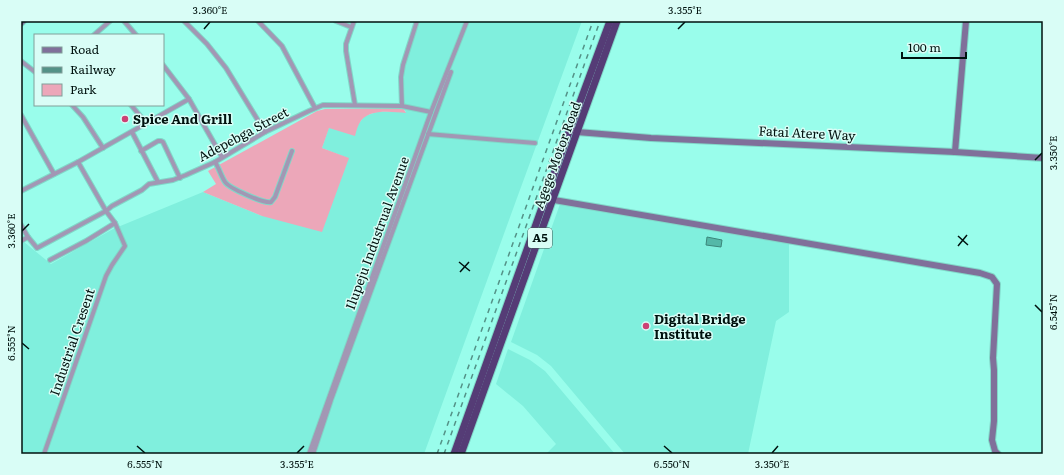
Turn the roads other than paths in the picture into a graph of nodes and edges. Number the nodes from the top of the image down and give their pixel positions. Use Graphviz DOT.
graph roads {
  1 [pos="23,21"];
  2 [pos="110,21"];
  3 [pos="124,21"];
  4 [pos="184,21"];
  5 [pos="258,21"];
  6 [pos="336,21"];
  7 [pos="354,21"];
  8 [pos="411,21"];
  9 [pos="468,21"];
  10 [pos="610,21"];
  11 [pos="617,21"];
  12 [pos="966,21"];
  13 [pos="416,22"];
  14 [pos="21,23"];
  15 [pos="351,27"];
  16 [pos="95,34"];
  17 [pos="135,34"];
  18 [pos="21,61"];
  19 [pos="164,66"];
  20 [pos="34,71"];
  21 [pos="189,98"];
  22 [pos="355,105"];
  23 [pos="73,106"];
  24 [pos="132,106"];
  25 [pos="402,106"];
  26 [pos="315,108"];
  27 [pos="431,112"];
  28 [pos="21,115"];
  29 [pos="146,124"];
  30 [pos="570,129"];
  31 [pos="132,132"];
  32 [pos="265,132"];
  33 [pos="577,132"];
  34 [pos="428,134"];
  35 [pos="536,143"];
  36 [pos="103,148"];
  37 [pos="141,151"];
  38 [pos="292,151"];
  39 [pos="955,152"];
  40 [pos="222,157"];
  41 [pos="1043,158"];
  42 [pos="78,162"];
  43 [pos="215,162"];
  44 [pos="54,174"];
  45 [pos="180,178"];
  46 [pos="158,182"];
  47 [pos="21,191"];
  48 [pos="554,200"];
  49 [pos="107,213"];
  50 [pos="115,223"];
  51 [pos="21,225"];
  52 [pos="28,237"];
  53 [pos="21,241"];
  54 [pos="50,260"];
  55 [pos="44,454"];
  56 [pos="309,454"];
  57 [pos="313,454"];
  58 [pos="454,454"];
  59 [pos="461,454"];
  60 [pos="998,454"];
  1 -- 14 [label="street"];
  2 -- 16 [label="street"];
  3 -- 17 [label="street"];
  4 -- 32 [label="street"];
  5 -- 26 [label="street"];
  6 -- 15 [label="street"];
  7 -- 15 [label="street"];
  8 -- 13 [label="street"];
  9 -- 27 [label="street, Ilupeju Industrual Avenue"];
  9 -- 34 [label="street, Ilupeju Industrual Avenue"];
  10 -- 30 [label="highway, Agege Motor Road / A5"];
  11 -- 33 [label="highway, Agege Motor Road / A5"];
  12 -- 39 [label="street"];
  13 -- 25 [label="street"];
  15 -- 22 [label="street"];
  18 -- 20 [label="street"];
  19 -- 21 [label="street"];
  21 -- 29 [label="street"];
  21 -- 40 [label="street"];
  22 -- 25 [label="street, Adepebga Street"];
  22 -- 26 [label="street, Adepebga Street"];
  23 -- 36 [label="street"];
  24 -- 29 [label="street"];
  25 -- 27 [label="street, Adepebga Street"];
  26 -- 32 [label="street, Adepebga Street"];
  27 -- 56 [label="street, Ilupeju Industrual Avenue"];
  28 -- 44 [label="street"];
  29 -- 31 [label="street"];
  30 -- 33 [label="street, Fatai Atere Way"];
  30 -- 58 [label="highway, Agege Motor Road / A5"];
  31 -- 36 [label="street"];
  31 -- 37 [label="street"];
  32 -- 40 [label="street, Adepebga Street"];
  33 -- 39 [label="street, Fatai Atere Way"];
  33 -- 48 [label="highway, Agege Motor Road / A5"];
  34 -- 35 [label="street"];
  34 -- 57 [label="street, Ilupeju Industrual Avenue"];
  36 -- 42 [label="street"];
  37 -- 45 [label="street"];
  37 -- 46 [label="street"];
  38 -- 43 [label="street"];
  39 -- 41 [label="street, Fatai Atere Way"];
  40 -- 43 [label="street, Adepebga Street"];
  42 -- 44 [label="street"];
  42 -- 49 [label="street"];
  43 -- 45 [label="street, Adepebga Street"];
  44 -- 47 [label="street"];
  45 -- 46 [label="street, Adepebga Street"];
  46 -- 49 [label="street, Adepebga Street"];
  48 -- 59 [label="highway, Agege Motor Road / A5"];
  48 -- 60 [label="street"];
  49 -- 50 [label="street"];
  49 -- 52 [label="street, Adepebga Street"];
  50 -- 54 [label="street"];
  50 -- 55 [label="street, Industrial Cresent"];
  51 -- 52 [label="street"];
  52 -- 53 [label="street"];
}
